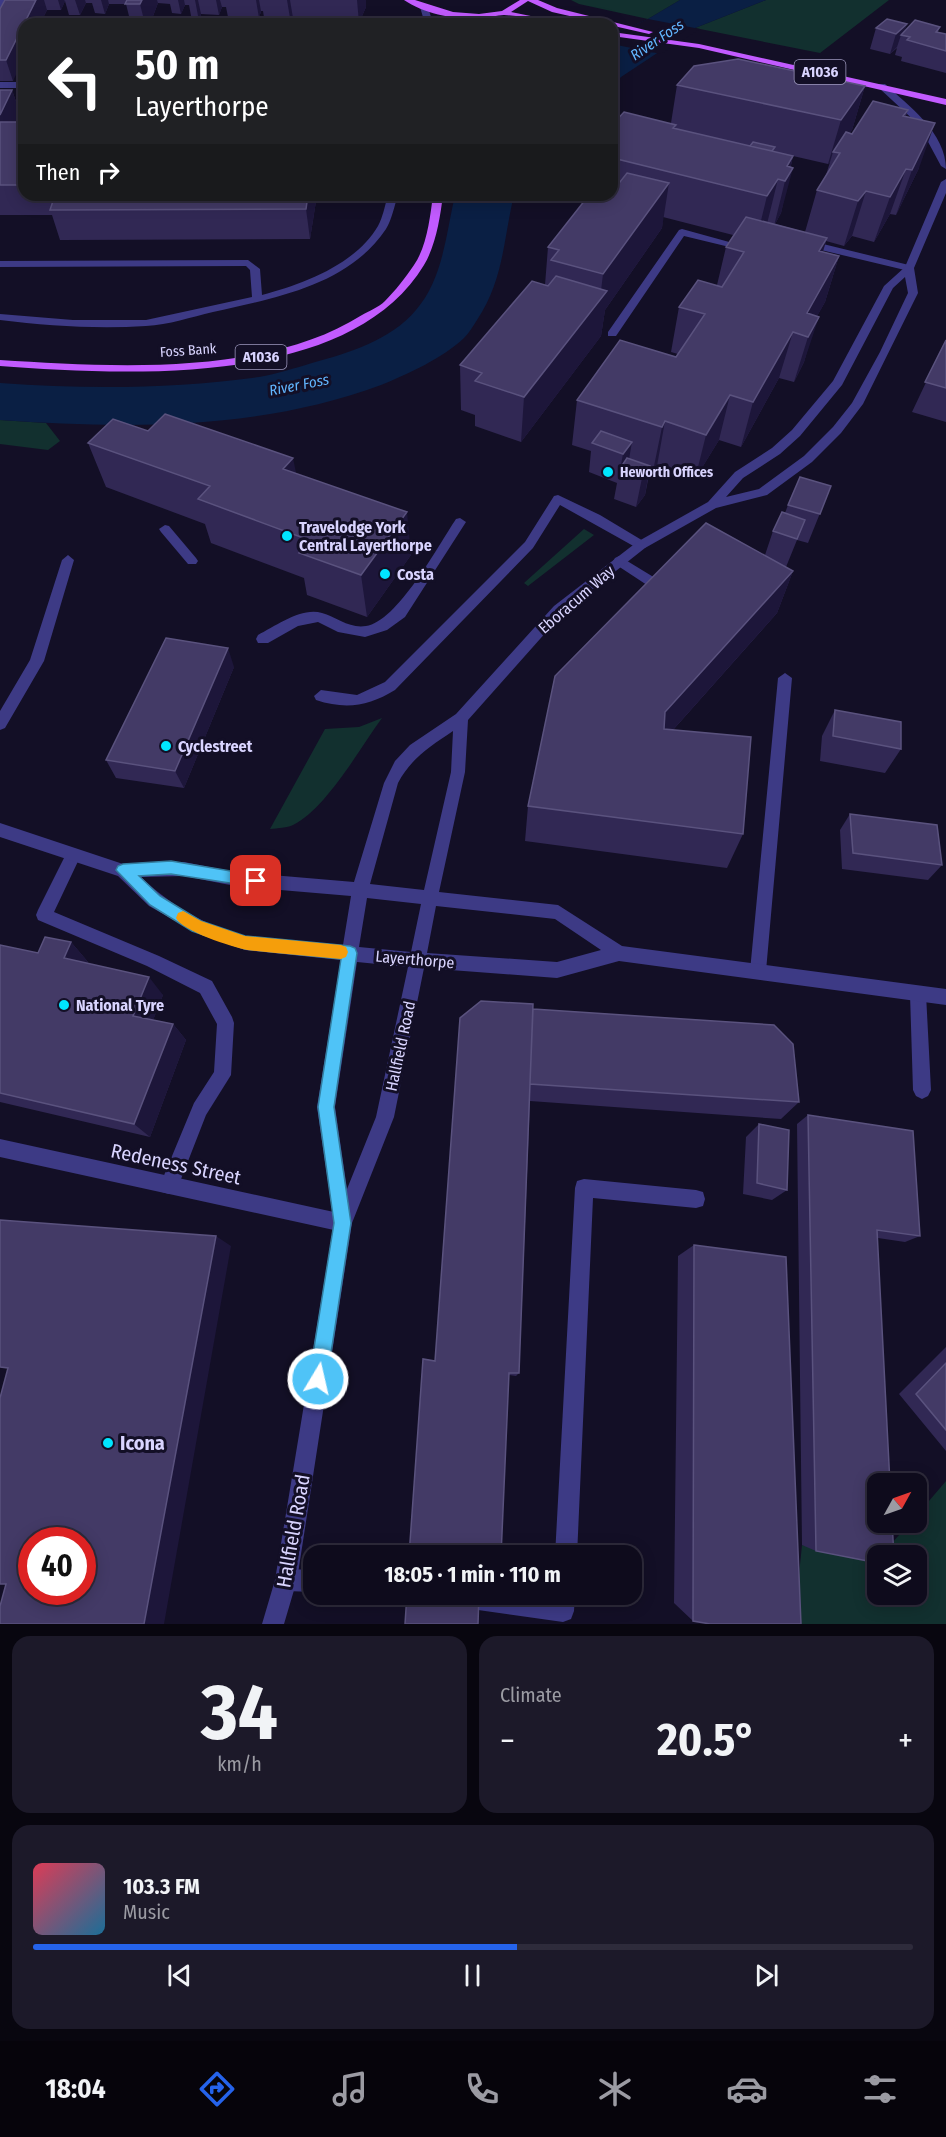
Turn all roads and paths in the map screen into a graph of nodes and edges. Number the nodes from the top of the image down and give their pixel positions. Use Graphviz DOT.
graph roads {
  1 [pos="4,0"];
  2 [pos="525,0"];
  3 [pos="531,0"];
  4 [pos="416,3"];
  5 [pos="0,5"];
  6 [pos="501,13"];
  7 [pos="488,16"];
  8 [pos="425,18"];
  9 [pos="485,18"];
  10 [pos="531,18"];
  11 [pos="591,18"];
  12 [pos="618,24"];
  13 [pos="618,35"];
  14 [pos="668,40"];
  15 [pos="0,85"];
  16 [pos="18,85"];
  17 [pos="882,86"];
  18 [pos="946,102"];
  19 [pos="946,166"];
  20 [pos="946,182"];
  21 [pos="391,201"];
  22 [pos="437,201"];
  23 [pos="808,243"];
  24 [pos="819,246"];
  25 [pos="760,251"];
  26 [pos="801,257"];
  27 [pos="0,264"];
  28 [pos="909,268"];
  29 [pos="257,298"];
  30 [pos="0,317"];
  31 [pos="612,334"];
  32 [pos="0,363"];
  33 [pos="712,505"];
  34 [pos="460,522"];
  35 [pos="165,529"];
  36 [pos="641,545"];
  37 [pos="68,560"];
  38 [pos="192,561"];
  39 [pos="619,561"];
  40 [pos="655,584"];
  41 [pos="263,639"];
  42 [pos="785,678"];
  43 [pos="321,696"];
  44 [pos="461,718"];
  45 [pos="0,724"];
  46 [pos="0,830"];
  47 [pos="73,855"];
  48 [pos="123,870"];
  49 [pos="360,890"];
  50 [pos="430,898"];
  51 [pos="350,953"];
  52 [pos="619,953"];
  53 [pos="418,960"];
  54 [pos="758,971"];
  55 [pos="918,994"];
  56 [pos="946,998"];
  57 [pos="922,1090"];
  58 [pos="0,1148"];
  59 [pos="169,1185"];
  60 [pos="696,1199"];
  61 [pos="343,1223"];
  62 [pos="567,1545"];
  63 [pos="286,1580"];
  64 [pos="303,1581"];
  65 [pos="524,1605"];
  66 [pos="563,1610"];
  67 [pos="273,1624"];
  1 -- 5 [label="street"];
  2 -- 6 [label="main road"];
  3 -- 11 [label="main road, A1036"];
  4 -- 7 [label="main road"];
  4 -- 8 [label="street"];
  6 -- 7 [label="main road"];
  6 -- 10 [label="main road"];
  7 -- 9 [label="main road"];
  12 -- 14 [label="main road, A1036"];
  13 -- 14 [label="main road, A1036"];
  14 -- 17 [label="main road, A1036"];
  15 -- 16 [label="street"];
  17 -- 18 [label="main road, A1036"];
  17 -- 19 [label="street"];
  20 -- 28 [label="street, Eboracum Way"];
  21 -- 29 [label="street"];
  22 -- 32 [label="main road, Foss Bank / A1036"];
  23 -- 24 [label="street"];
  24 -- 26 [label="street"];
  24 -- 28 [label="street"];
  25 -- 31 [label="street"];
  27 -- 29 [label="street"];
  28 -- 33 [label="street, Eboracum Way"];
  28 -- 33 [label="street, Eboracum Way"];
  29 -- 30 [label="street"];
  33 -- 36 [label="street, Eboracum Way"];
  34 -- 41 [label="street"];
  35 -- 38 [label="street"];
  36 -- 39 [label="street, Eboracum Way"];
  36 -- 43 [label="street"];
  37 -- 45 [label="street"];
  39 -- 40 [label="street"];
  39 -- 44 [label="street, Eboracum Way"];
  42 -- 54 [label="street"];
  44 -- 49 [label="street, Eboracum Way"];
  44 -- 50 [label="street"];
  46 -- 47 [label="street, Layerthorpe"];
  47 -- 48 [label="street, Layerthorpe"];
  47 -- 59 [label="street"];
  48 -- 49 [label="street, Layerthorpe"];
  48 -- 51 [label="street, Layerthorpe"];
  49 -- 50 [label="street, Layerthorpe"];
  49 -- 51 [label="street, Eboracum Way"];
  50 -- 52 [label="street, Layerthorpe"];
  50 -- 53 [label="street, Hallfield Road"];
  51 -- 53 [label="street, Layerthorpe"];
  51 -- 61 [label="street, Hallfield Road"];
  52 -- 53 [label="street, Layerthorpe"];
  52 -- 54 [label="street, Layerthorpe"];
  53 -- 61 [label="street, Hallfield Road"];
  54 -- 55 [label="street, Layerthorpe"];
  55 -- 56 [label="street, Layerthorpe"];
  55 -- 57 [label="street"];
  58 -- 59 [label="street, Redeness Street"];
  59 -- 61 [label="street, Redeness Street"];
  60 -- 62 [label="street"];
  61 -- 63 [label="street, Hallfield Road"];
  63 -- 64 [label="street"];
  63 -- 67 [label="street, Hallfield Road"];
  65 -- 66 [label="street"];
}
